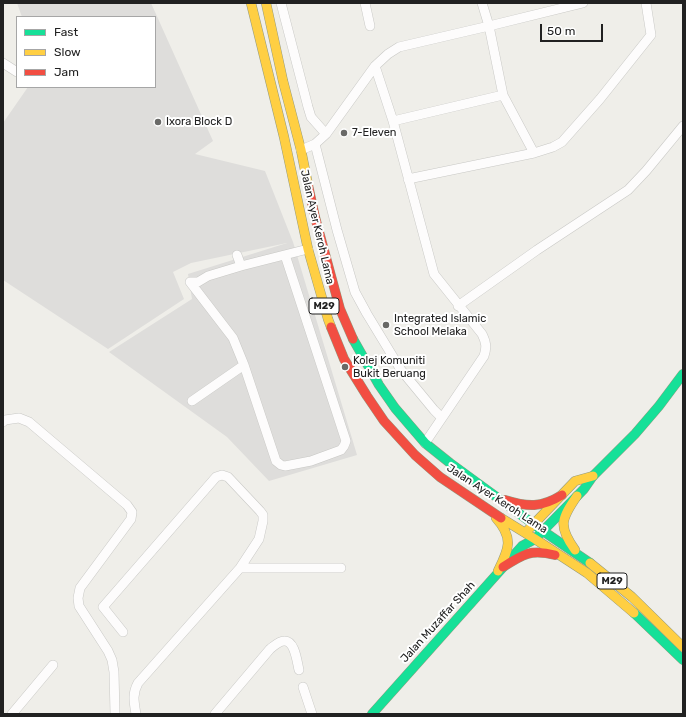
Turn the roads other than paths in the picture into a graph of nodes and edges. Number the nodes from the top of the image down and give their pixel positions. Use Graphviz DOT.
graph roads {
  1 [pos="251,3"];
  2 [pos="266,3"];
  3 [pos="281,3"];
  4 [pos="364,3"];
  5 [pos="482,3"];
  6 [pos="583,3"];
  7 [pos="646,3"];
  8 [pos="370,26"];
  9 [pos="488,26"];
  10 [pos="3,63"];
  11 [pos="376,66"];
  12 [pos="16,71"];
  13 [pos="503,95"];
  14 [pos="393,121"];
  15 [pos="683,126"];
  16 [pos="326,134"];
  17 [pos="315,144"];
  18 [pos="300,150"];
  19 [pos="534,153"];
  20 [pos="408,179"];
  21 [pos="308,249"];
  22 [pos="237,255"];
  23 [pos="284,255"];
  24 [pos="241,266"];
  25 [pos="458,306"];
  26 [pos="244,365"];
  27 [pos="683,374"];
  28 [pos="192,401"];
  29 [pos="442,418"];
  30 [pos="3,422"];
  31 [pos="425,443"];
  32 [pos="593,476"];
  33 [pos="494,495"];
  34 [pos="562,495"];
  35 [pos="577,496"];
  36 [pos="488,511"];
  37 [pos="533,524"];
  38 [pos="543,531"];
  39 [pos="525,533"];
  40 [pos="535,539"];
  41 [pos="522,546"];
  42 [pos="580,556"];
  43 [pos="572,562"];
  44 [pos="240,568"];
  45 [pos="341,568"];
  46 [pos="500,570"];
  47 [pos="123,632"];
  48 [pos="683,647"];
  49 [pos="683,660"];
  50 [pos="53,665"];
  51 [pos="299,670"];
  52 [pos="304,687"];
  53 [pos="12,714"];
  54 [pos="115,714"];
  55 [pos="136,714"];
  56 [pos="215,714"];
  57 [pos="312,714"];
  58 [pos="372,714"];
  1 -- 21 [label="main road, Jalan Ayer Keroh Lama / M29"];
  2 -- 18 [label="main road, Jalan Ayer Keroh Lama / M29"];
  3 -- 16 [label="street"];
  4 -- 8 [label="street"];
  5 -- 9 [label="street"];
  6 -- 9 [label="street"];
  7 -- 19 [label="street"];
  9 -- 11 [label="street"];
  9 -- 13 [label="street"];
  10 -- 12 [label="street"];
  11 -- 14 [label="street"];
  11 -- 16 [label="street"];
  13 -- 14 [label="street"];
  13 -- 19 [label="street"];
  14 -- 20 [label="street"];
  15 -- 25 [label="street"];
  16 -- 17 [label="street"];
  17 -- 18 [label="street"];
  17 -- 29 [label="street"];
  18 -- 31 [label="main road, Jalan Ayer Keroh Lama / M29"];
  19 -- 20 [label="street"];
  20 -- 25 [label="street"];
  21 -- 23 [label="street"];
  21 -- 36 [label="main road, Jalan Ayer Keroh Lama / M29"];
  22 -- 24 [label="street"];
  23 -- 24 [label="street"];
  23 -- 26 [label="street"];
  24 -- 26 [label="street"];
  25 -- 29 [label="street"];
  26 -- 28 [label="street"];
  27 -- 32 [label="main road"];
  29 -- 31 [label="street"];
  30 -- 54 [label="street"];
  31 -- 33 [label="main road, Jalan Ayer Keroh Lama / M29"];
  32 -- 34 [label="main road"];
  32 -- 35 [label="main road"];
  33 -- 34 [label="main road"];
  33 -- 37 [label="main road, Jalan Ayer Keroh Lama / M29"];
  34 -- 37 [label="main road"];
  35 -- 38 [label="main road, Jalan Muzaffar Shah"];
  35 -- 42 [label="main road"];
  36 -- 39 [label="main road, Jalan Ayer Keroh Lama / M29"];
  36 -- 46 [label="main road"];
  37 -- 38 [label="main road, Jalan Ayer Keroh Lama / M29"];
  37 -- 39 [label="main road"];
  38 -- 40 [label="main road, Jalan Muzaffar Shah"];
  38 -- 42 [label="main road, Jalan Ayer Keroh Lama / M29"];
  39 -- 40 [label="main road, Jalan Ayer Keroh Lama / M29"];
  39 -- 41 [label="main road, Jalan Muzaffar Shah"];
  40 -- 41 [label="main road, Jalan Muzaffar Shah"];
  40 -- 43 [label="main road, Jalan Ayer Keroh Lama / M29"];
  41 -- 46 [label="main road, Jalan Muzaffar Shah"];
  42 -- 48 [label="main road, Jalan Ayer Keroh Lama / M29"];
  43 -- 46 [label="main road"];
  43 -- 49 [label="main road, Jalan Ayer Keroh Lama / M29"];
  44 -- 45 [label="street"];
  44 -- 47 [label="street"];
  44 -- 55 [label="street"];
  46 -- 58 [label="main road, Jalan Muzaffar Shah"];
  50 -- 53 [label="street"];
  51 -- 56 [label="street"];
  52 -- 57 [label="street"];
}
